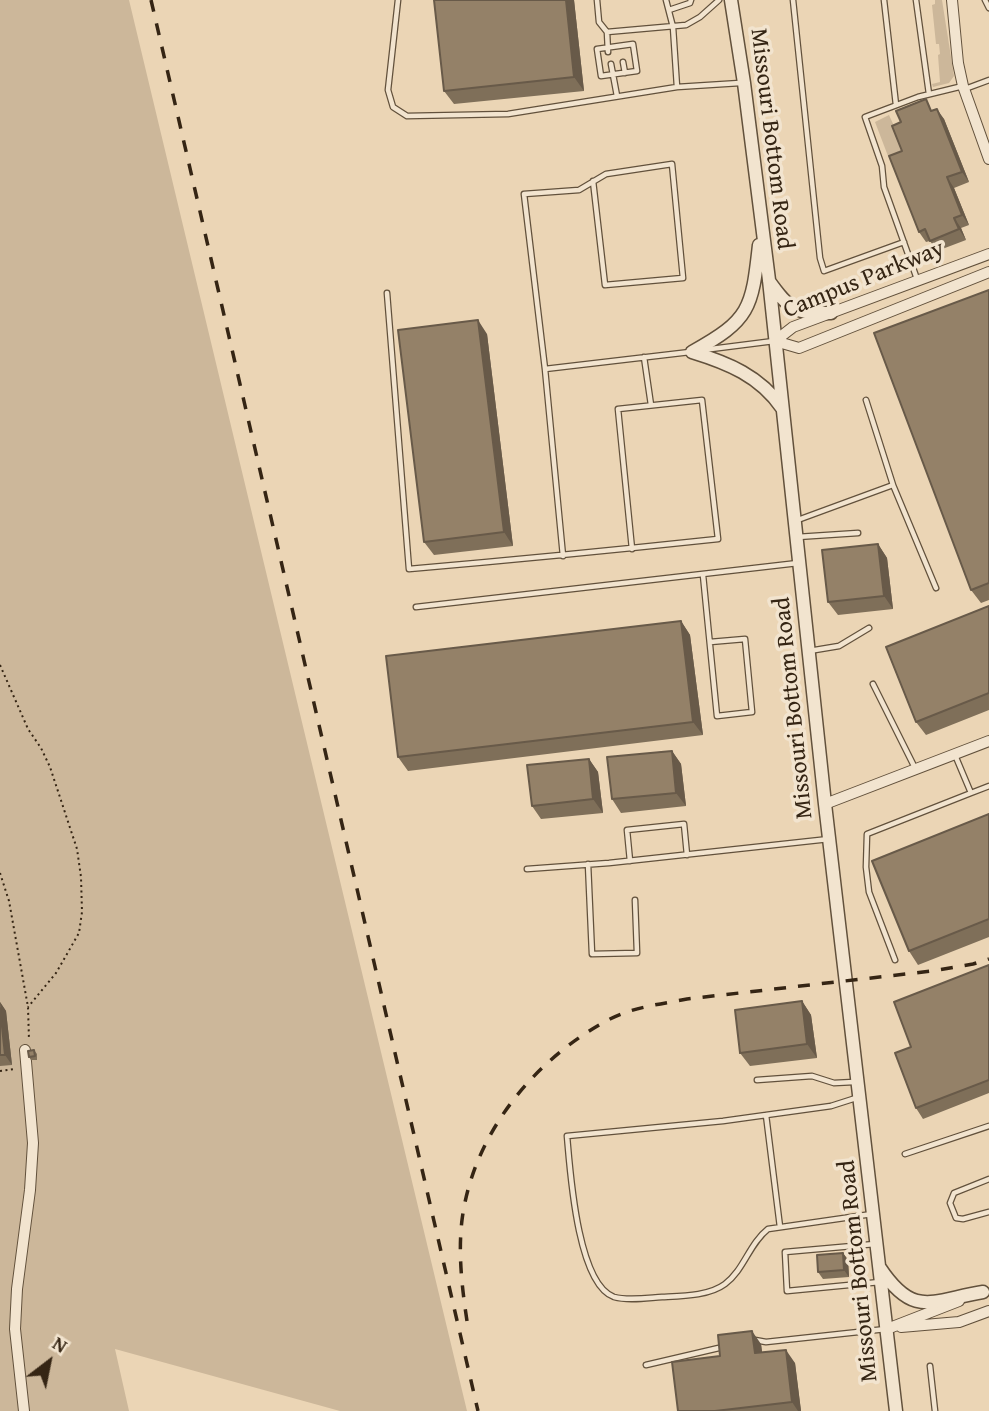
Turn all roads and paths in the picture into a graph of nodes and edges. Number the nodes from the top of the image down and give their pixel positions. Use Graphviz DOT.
graph roads {
  1 [pos="398,0"];
  2 [pos="597,0"];
  3 [pos="666,0"];
  4 [pos="691,0"];
  5 [pos="719,0"];
  6 [pos="731,0"];
  7 [pos="793,0"];
  8 [pos="884,0"];
  9 [pos="916,0"];
  10 [pos="952,0"];
  11 [pos="985,0"];
  12 [pos="989,8"];
  13 [pos="669,10"];
  14 [pos="673,27"];
  15 [pos="607,32"];
  16 [pos="608,50"];
  17 [pos="623,62"];
  18 [pos="611,64"];
  19 [pos="625,73"];
  20 [pos="613,75"];
  21 [pos="989,80"];
  22 [pos="744,83"];
  23 [pos="677,87"];
  24 [pos="964,88"];
  25 [pos="929,94"];
  26 [pos="617,96"];
  27 [pos="896,105"];
  28 [pos="989,159"];
  29 [pos="593,181"];
  30 [pos="761,228"];
  31 [pos="904,242"];
  32 [pos="989,254"];
  33 [pos="989,272"];
  34 [pos="769,280"];
  35 [pos="917,280"];
  36 [pos="387,293"];
  37 [pos="831,313"];
  38 [pos="775,341"];
  39 [pos="692,352"];
  40 [pos="645,357"];
  41 [pos="545,369"];
  42 [pos="866,400"];
  43 [pos="651,405"];
  44 [pos="782,408"];
  45 [pos="893,485"];
  46 [pos="794,521"];
  47 [pos="858,533"];
  48 [pos="796,537"];
  49 [pos="632,548"];
  50 [pos="563,556"];
  51 [pos="799,563"];
  52 [pos="702,575"];
  53 [pos="936,588"];
  54 [pos="416,607"];
  55 [pos="869,628"];
  56 [pos="709,642"];
  57 [pos="809,651"];
  58 [pos="0,665"];
  59 [pos="873,684"];
  60 [pos="989,741"];
  61 [pos="955,754"];
  62 [pos="916,769"];
  63 [pos="989,786"];
  64 [pos="971,793"];
  65 [pos="825,804"];
  66 [pos="830,839"];
  67 [pos="687,855"];
  68 [pos="630,861"];
  69 [pos="587,864"];
  70 [pos="527,869"];
  71 [pos="0,873"];
  72 [pos="635,900"];
  73 [pos="895,960"];
  74 [pos="26,1050"];
  75 [pos="757,1080"];
  76 [pos="859,1082"];
  77 [pos="860,1097"];
  78 [pos="766,1115"];
  79 [pos="989,1126"];
  80 [pos="905,1154"];
  81 [pos="989,1179"];
  82 [pos="989,1212"];
  83 [pos="874,1213"];
  84 [pos="780,1227"];
  85 [pos="877,1244"];
  86 [pos="880,1267"];
  87 [pos="881,1282"];
  88 [pos="986,1291"];
  89 [pos="989,1311"];
  90 [pos="887,1329"];
  91 [pos="753,1340"];
  92 [pos="726,1346"];
  93 [pos="646,1365"];
  94 [pos="930,1366"];
  95 [pos="24,1411"];
  96 [pos="896,1411"];
  97 [pos="935,1411"];
  1 -- 26 [label="lane"];
  2 -- 15 [label="lane"];
  3 -- 13 [label="lane"];
  4 -- 13 [label="lane"];
  5 -- 14 [label="lane"];
  6 -- 22 [label="street, Missouri Bottom Road"];
  7 -- 31 [label="lane"];
  8 -- 27 [label="lane"];
  9 -- 25 [label="lane"];
  10 -- 24 [label="street"];
  11 -- 12 [label="lane"];
  13 -- 14 [label="lane"];
  14 -- 15 [label="lane"];
  14 -- 23 [label="lane"];
  15 -- 16 [label="lane"];
  16 -- 19 [label="lane"];
  16 -- 20 [label="lane"];
  17 -- 19 [label="lane"];
  18 -- 20 [label="lane"];
  19 -- 20 [label="lane"];
  20 -- 26 [label="lane"];
  21 -- 24 [label="lane"];
  22 -- 23 [label="lane"];
  22 -- 30 [label="street, Missouri Bottom Road"];
  23 -- 26 [label="lane"];
  24 -- 25 [label="lane"];
  24 -- 28 [label="street"];
  25 -- 27 [label="lane"];
  27 -- 31 [label="lane"];
  29 -- 29 [label="lane"];
  29 -- 41 [label="lane"];
  30 -- 34 [label="street, Missouri Bottom Road"];
  30 -- 39 [label="street"];
  31 -- 35 [label="lane"];
  32 -- 35 [label="street, Campus Parkway"];
  33 -- 38 [label="street, Campus Parkway"];
  34 -- 37 [label="street"];
  34 -- 38 [label="street, Missouri Bottom Road"];
  35 -- 37 [label="street, Campus Parkway"];
  36 -- 50 [label="lane"];
  37 -- 38 [label="street, Campus Parkway"];
  38 -- 39 [label="lane"];
  38 -- 44 [label="street, Missouri Bottom Road"];
  39 -- 40 [label="lane"];
  39 -- 44 [label="street"];
  40 -- 41 [label="lane"];
  40 -- 43 [label="lane"];
  41 -- 50 [label="lane"];
  42 -- 45 [label="lane"];
  43 -- 49 [label="lane"];
  43 -- 49 [label="lane"];
  44 -- 46 [label="street, Missouri Bottom Road"];
  45 -- 46 [label="lane"];
  45 -- 53 [label="lane"];
  46 -- 48 [label="street, Missouri Bottom Road"];
  47 -- 48 [label="lane"];
  48 -- 51 [label="street, Missouri Bottom Road"];
  49 -- 50 [label="lane"];
  51 -- 52 [label="lane"];
  51 -- 57 [label="street, Missouri Bottom Road"];
  52 -- 54 [label="lane"];
  52 -- 56 [label="lane"];
  55 -- 57 [label="lane"];
  56 -- 56 [label="lane"];
  57 -- 65 [label="street, Missouri Bottom Road"];
  58 -- 71 [label="path"];
  59 -- 62 [label="lane"];
  60 -- 61 [label="street"];
  61 -- 62 [label="street"];
  61 -- 64 [label="lane"];
  62 -- 65 [label="street"];
  63 -- 64 [label="lane"];
  64 -- 73 [label="lane"];
  65 -- 66 [label="street, Missouri Bottom Road"];
  66 -- 67 [label="lane"];
  66 -- 76 [label="street, Missouri Bottom Road"];
  67 -- 68 [label="lane"];
  67 -- 68 [label="lane"];
  68 -- 69 [label="lane"];
  69 -- 70 [label="lane"];
  69 -- 72 [label="lane"];
  74 -- 95 [label="street"];
  75 -- 76 [label="lane"];
  76 -- 77 [label="street, Missouri Bottom Road"];
  77 -- 78 [label="lane"];
  77 -- 83 [label="street, Missouri Bottom Road"];
  78 -- 84 [label="lane"];
  78 -- 84 [label="lane"];
  79 -- 80 [label="lane"];
  81 -- 82 [label="lane"];
  83 -- 84 [label="lane"];
  83 -- 85 [label="street, Missouri Bottom Road"];
  85 -- 86 [label="street, Missouri Bottom Road"];
  85 -- 87 [label="lane"];
  86 -- 87 [label="street, Missouri Bottom Road"];
  86 -- 88 [label="street"];
  87 -- 90 [label="street, Missouri Bottom Road"];
  88 -- 90 [label="street"];
  89 -- 90 [label="street"];
  90 -- 91 [label="lane"];
  90 -- 96 [label="street, Missouri Bottom Road"];
  92 -- 93 [label="lane"];
  94 -- 97 [label="lane"];
}
